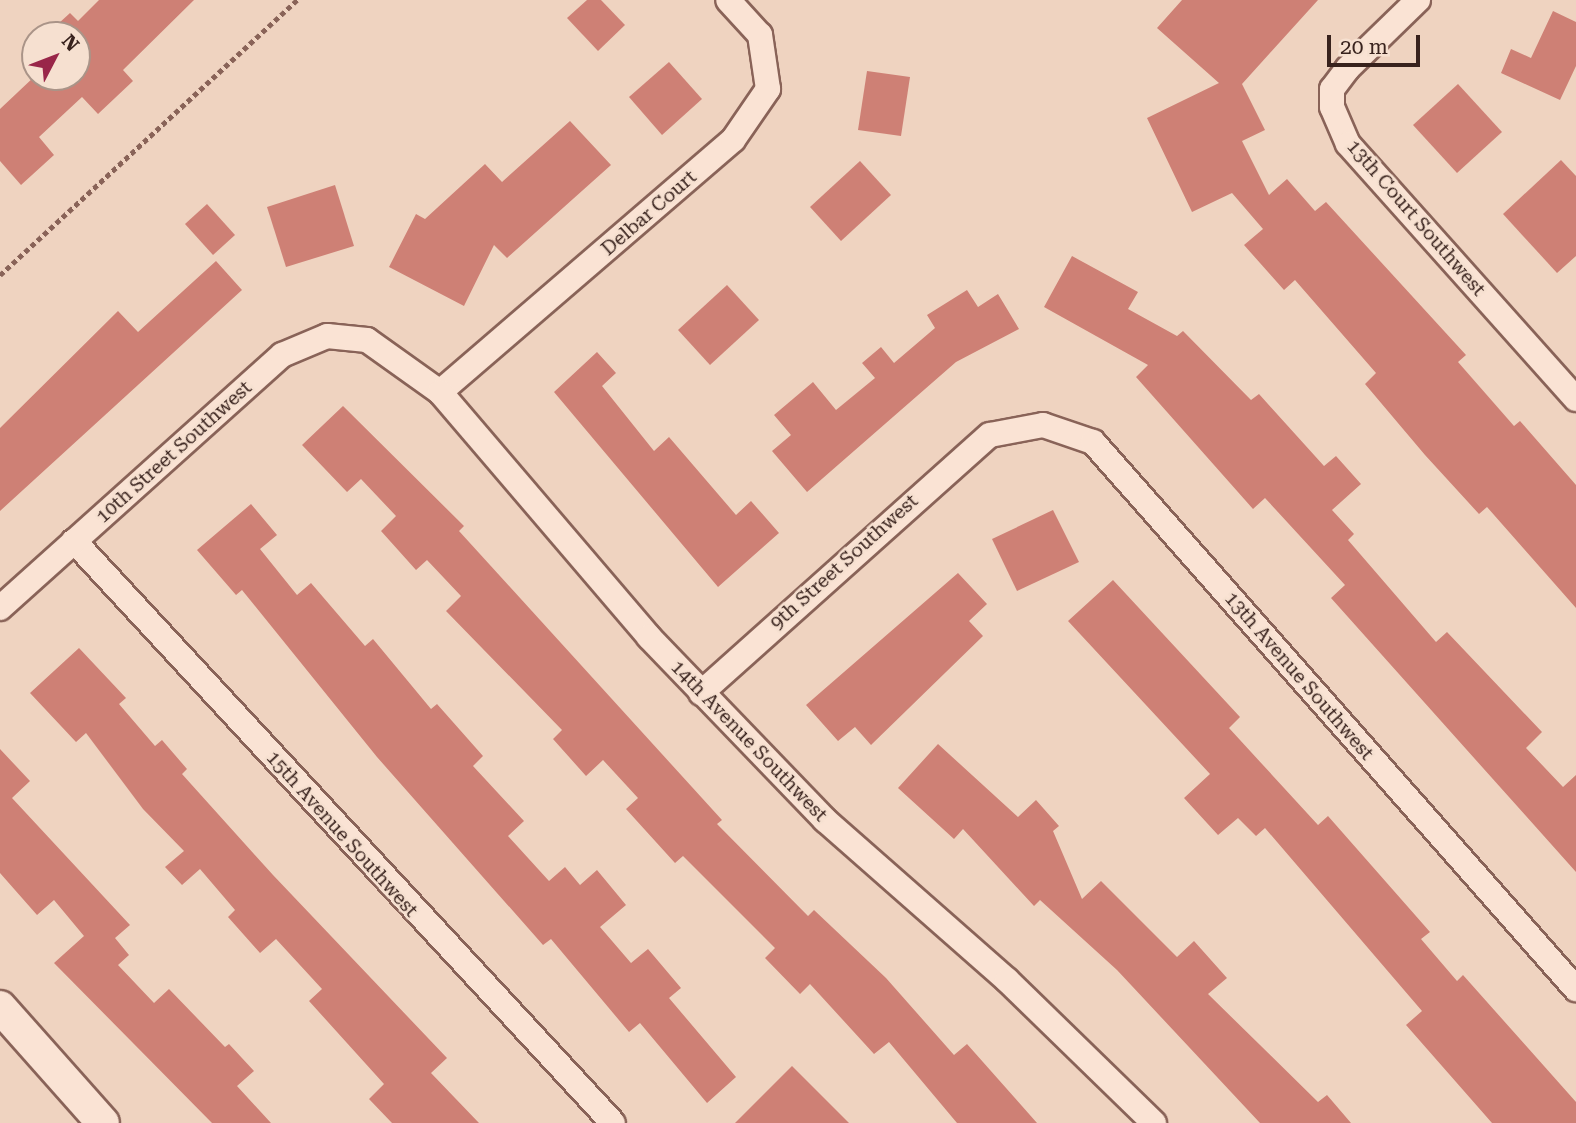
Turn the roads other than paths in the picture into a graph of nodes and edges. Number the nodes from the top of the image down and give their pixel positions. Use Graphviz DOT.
graph roads {
  1 [pos="728,0"];
  2 [pos="1418,0"];
  3 [pos="367,340"];
  4 [pos="440,392"];
  5 [pos="1576,399"];
  6 [pos="990,435"];
  7 [pos="74,541"];
  8 [pos="0,608"];
  9 [pos="701,692"];
  10 [pos="1576,989"];
  11 [pos="0,1007"];
  12 [pos="103,1123"];
  13 [pos="612,1123"];
  14 [pos="1154,1123"];
  1 -- 4 [label="street, Delbar Court"];
  2 -- 5 [label="street, 13th Court Southwest"];
  3 -- 4 [label="street, 14th Avenue Southwest"];
  3 -- 7 [label="street, 10th Street Southwest"];
  4 -- 9 [label="street, 14th Avenue Southwest"];
  6 -- 9 [label="street, 9th Street Southwest"];
  6 -- 10 [label="street, 13th Avenue Southwest"];
  7 -- 8 [label="street, 10th Street Southwest"];
  7 -- 13 [label="street, 15th Avenue Southwest"];
  9 -- 14 [label="street, 14th Avenue Southwest"];
  11 -- 12 [label="street"];
}
